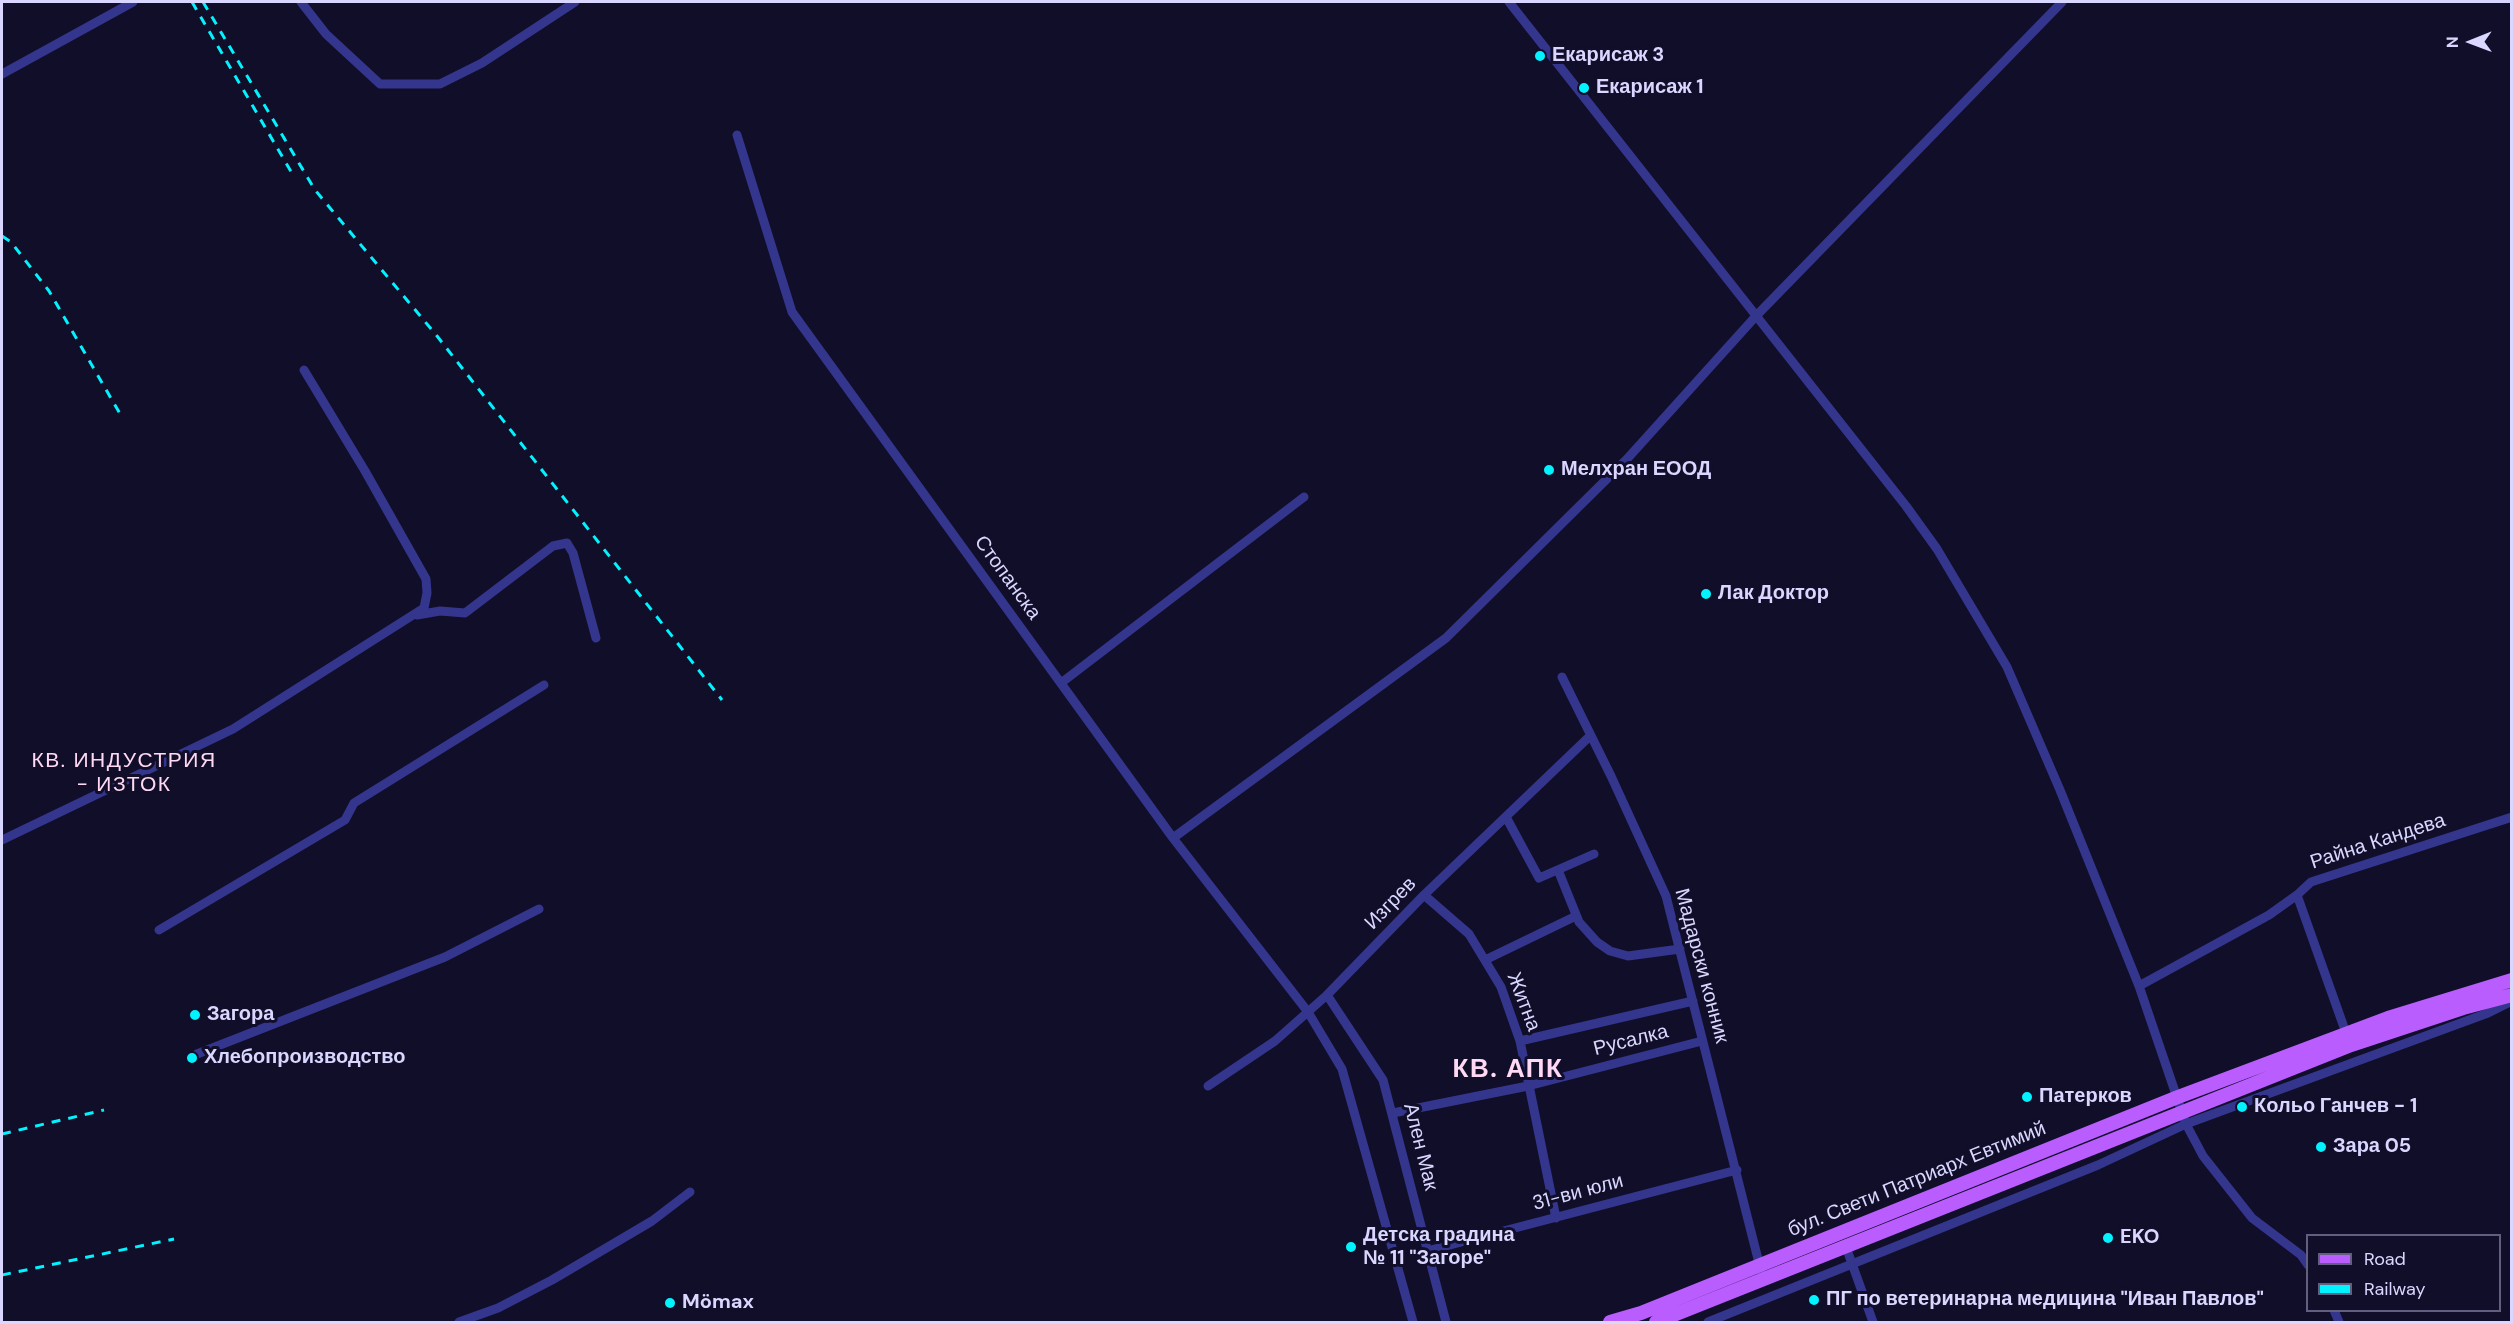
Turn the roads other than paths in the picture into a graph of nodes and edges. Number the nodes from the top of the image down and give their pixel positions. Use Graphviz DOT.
graph roads {
  1 [pos="133,2"];
  2 [pos="301,2"];
  3 [pos="574,2"];
  4 [pos="1509,2"];
  5 [pos="2062,2"];
  6 [pos="2,74"];
  7 [pos="736,135"];
  8 [pos="1756,316"];
  9 [pos="304,370"];
  10 [pos="1304,497"];
  11 [pos="417,615"];
  12 [pos="596,638"];
  13 [pos="1562,677"];
  14 [pos="1061,683"];
  15 [pos="544,685"];
  16 [pos="1590,736"];
  17 [pos="1506,817"];
  18 [pos="2511,817"];
  19 [pos="1173,838"];
  20 [pos="2,840"];
  21 [pos="1594,854"];
  22 [pos="1558,870"];
  23 [pos="1424,895"];
  24 [pos="2297,895"];
  25 [pos="540,909"];
  26 [pos="1576,916"];
  27 [pos="159,930"];
  28 [pos="1680,950"];
  29 [pos="1485,960"];
  30 [pos="2511,980"];
  31 [pos="2139,986"];
  32 [pos="1327,995"];
  33 [pos="2511,995"];
  34 [pos="1693,1001"];
  35 [pos="2511,1001"];
  36 [pos="1308,1012"];
  37 [pos="2346,1033"];
  38 [pos="1520,1041"];
  39 [pos="1702,1041"];
  40 [pos="197,1054"];
  41 [pos="1208,1086"];
  42 [pos="1528,1086"];
  43 [pos="2178,1097"];
  44 [pos="1393,1113"];
  45 [pos="2185,1119"];
  46 [pos="1737,1170"];
  47 [pos="690,1192"];
  48 [pos="1557,1218"];
  49 [pos="1846,1247"];
  50 [pos="1427,1251"];
  51 [pos="2306,1262"];
  52 [pos="1760,1264"];
  53 [pos="1854,1264"];
  54 [pos="1763,1279"];
  55 [pos="459,1323"];
  56 [pos="1413,1323"];
  57 [pos="1446,1323"];
  58 [pos="1610,1323"];
  59 [pos="1656,1323"];
  60 [pos="1708,1323"];
  61 [pos="1873,1323"];
  1 -- 6 [label="street"];
  2 -- 3 [label="street"];
  4 -- 8 [label="street"];
  5 -- 8 [label="street"];
  7 -- 14 [label="street, Стопанска"];
  8 -- 19 [label="street"];
  8 -- 31 [label="street"];
  9 -- 11 [label="street"];
  10 -- 14 [label="street"];
  11 -- 12 [label="street"];
  11 -- 20 [label="street"];
  13 -- 16 [label="street, Мадарски конник"];
  14 -- 19 [label="street, Стопанска"];
  15 -- 27 [label="street"];
  16 -- 17 [label="street, Изгрев"];
  16 -- 28 [label="street, Мадарски конник"];
  17 -- 22 [label="street"];
  17 -- 23 [label="street, Изгрев"];
  18 -- 24 [label="street, Райна Кандева"];
  19 -- 36 [label="street, Стопанска"];
  21 -- 22 [label="street"];
  22 -- 26 [label="street"];
  23 -- 29 [label="street, Житна"];
  23 -- 32 [label="street, Изгрев"];
  24 -- 31 [label="street, Райна Кандева"];
  24 -- 37 [label="street"];
  25 -- 40 [label="street"];
  26 -- 28 [label="street"];
  26 -- 29 [label="street"];
  28 -- 34 [label="street, Мадарски конник"];
  29 -- 38 [label="street, Житна"];
  30 -- 37 [label="main road, бул. Свети Патриарх Евтимий"];
  31 -- 43 [label="street"];
  32 -- 36 [label="street, Изгрев"];
  32 -- 44 [label="street, Ален Мак"];
  33 -- 45 [label="main road, бул. Свети Патриарх Евтимий"];
  34 -- 38 [label="street"];
  34 -- 39 [label="street, Мадарски конник"];
  35 -- 45 [label="street"];
  36 -- 41 [label="street, Изгрев"];
  36 -- 56 [label="street, Стопанска"];
  37 -- 43 [label="main road, бул. Свети Патриарх Евтимий"];
  38 -- 42 [label="street, Житна"];
  39 -- 42 [label="street, Русалка"];
  39 -- 46 [label="street, Мадарски конник"];
  42 -- 44 [label="street, Русалка"];
  42 -- 48 [label="street, Житна"];
  43 -- 45 [label="street"];
  43 -- 52 [label="main road, бул. Свети Патриарх Евтимий"];
  44 -- 50 [label="street, Ален Мак"];
  45 -- 49 [label="main road, бул. Свети Патриарх Евтимий"];
  45 -- 51 [label="street"];
  45 -- 53 [label="street"];
  46 -- 48 [label="street, 31-ви юли"];
  46 -- 52 [label="street, Мадарски конник"];
  47 -- 55 [label="street"];
  48 -- 50 [label="street, 31-ви юли"];
  49 -- 53 [label="street"];
  49 -- 54 [label="main road, бул. Свети Патриарх Евтимий"];
  50 -- 57 [label="street, Ален Мак"];
  52 -- 54 [label="street, Мадарски конник"];
  52 -- 58 [label="main road, бул. Свети Патриарх Евтимий"];
  53 -- 60 [label="street"];
  53 -- 61 [label="street"];
  54 -- 59 [label="main road, бул. Свети Патриарх Евтимий"];
}
